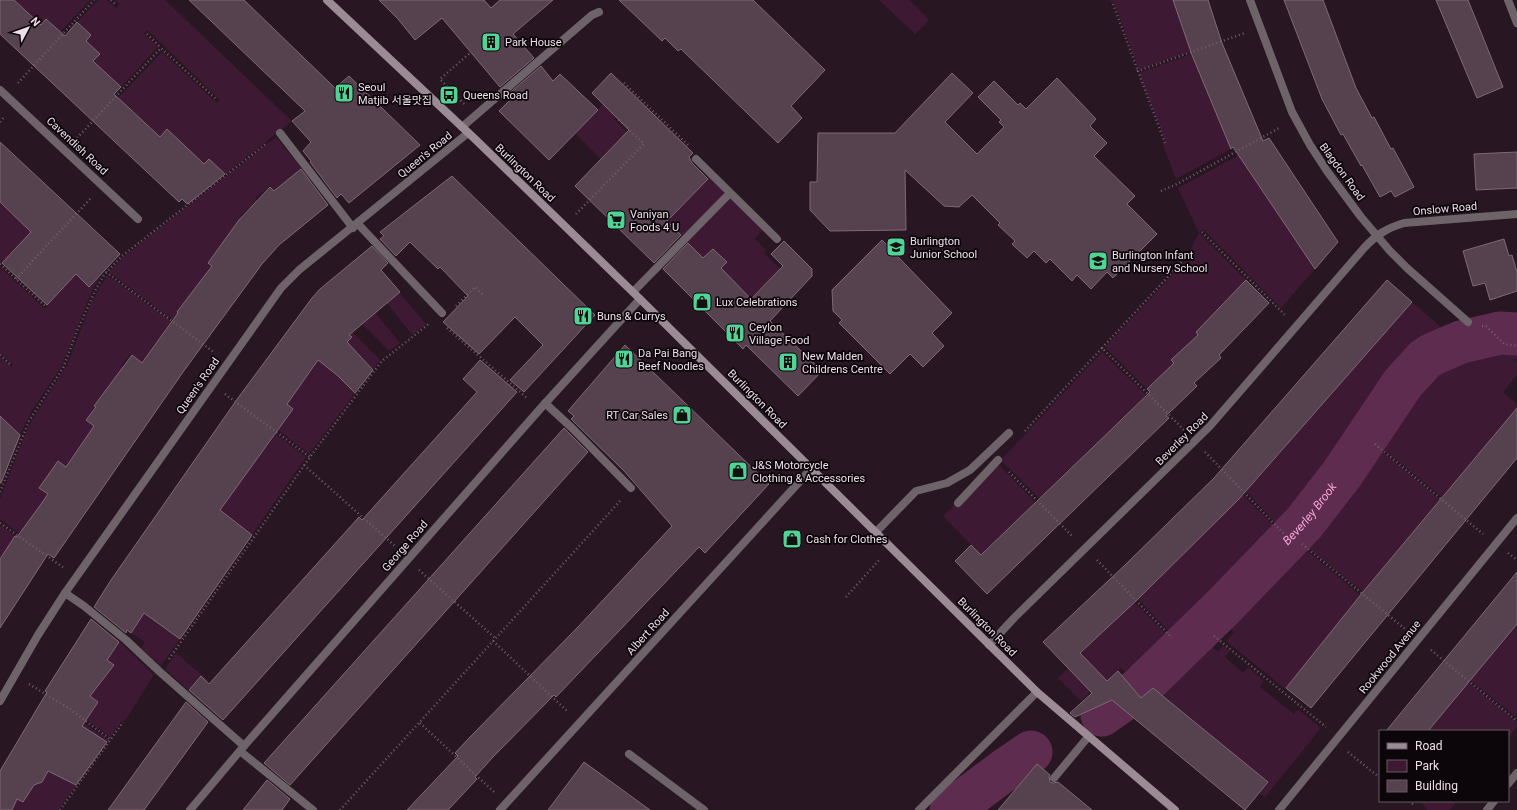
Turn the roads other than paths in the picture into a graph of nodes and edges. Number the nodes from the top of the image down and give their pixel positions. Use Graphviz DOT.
graph roads {
  1 [pos="327,0"];
  2 [pos="1250,0"];
  3 [pos="1508,0"];
  4 [pos="599,12"];
  5 [pos="1517,22"];
  6 [pos="0,90"];
  7 [pos="462,127"];
  8 [pos="280,133"];
  9 [pos="468,133"];
  10 [pos="696,159"];
  11 [pos="730,193"];
  12 [pos="1517,214"];
  13 [pos="138,219"];
  14 [pos="355,226"];
  15 [pos="1377,235"];
  16 [pos="777,239"];
  17 [pos="633,292"];
  18 [pos="640,299"];
  19 [pos="442,313"];
  20 [pos="1468,322"];
  21 [pos="542,406"];
  22 [pos="1009,433"];
  23 [pos="998,460"];
  24 [pos="812,468"];
  25 [pos="631,488"];
  26 [pos="958,503"];
  27 [pos="1517,518"];
  28 [pos="876,532"];
  29 [pos="65,593"];
  30 [pos="990,645"];
  31 [pos="1037,692"];
  32 [pos="0,701"];
  33 [pos="1088,737"];
  34 [pos="242,749"];
  35 [pos="629,754"];
  36 [pos="1517,773"];
  37 [pos="1054,778"];
  38 [pos="1509,783"];
  39 [pos="1493,802"];
  40 [pos="190,810"];
  41 [pos="313,810"];
  42 [pos="500,810"];
  43 [pos="704,810"];
  44 [pos="919,810"];
  45 [pos="1175,810"];
  46 [pos="1279,810"];
  47 [pos="1487,810"];
  1 -- 7 [label="main road, Burlington Road"];
  2 -- 15 [label="street, Blagdon Road"];
  3 -- 5 [label="street"];
  4 -- 7 [label="street"];
  6 -- 13 [label="street, Cavendish Road"];
  7 -- 9 [label="main road, Burlington Road"];
  8 -- 14 [label="street"];
  9 -- 14 [label="street, Queen's Road"];
  9 -- 17 [label="main road, Burlington Road"];
  10 -- 11 [label="street"];
  11 -- 16 [label="street"];
  11 -- 17 [label="street"];
  12 -- 15 [label="street, Onslow Road"];
  14 -- 19 [label="street"];
  14 -- 29 [label="street, Queen's Road"];
  15 -- 20 [label="street, Blagdon Road"];
  15 -- 30 [label="street, Beverley Road"];
  17 -- 18 [label="main road, Burlington Road"];
  18 -- 21 [label="street, George Road"];
  18 -- 24 [label="main road, Burlington Road"];
  21 -- 25 [label="street"];
  21 -- 34 [label="street, George Road"];
  22 -- 28 [label="street"];
  23 -- 26 [label="street"];
  24 -- 28 [label="main road, Burlington Road"];
  24 -- 42 [label="street, Albert Road"];
  27 -- 46 [label="street, Rookwood Avenue"];
  28 -- 30 [label="main road, Burlington Road"];
  29 -- 32 [label="street, Queen's Road"];
  29 -- 34 [label="street"];
  30 -- 31 [label="main road, Burlington Road"];
  31 -- 33 [label="main road, Burlington Road"];
  31 -- 44 [label="street"];
  33 -- 37 [label="street"];
  33 -- 45 [label="main road, Burlington Road"];
  34 -- 40 [label="street, George Road"];
  34 -- 41 [label="street"];
  35 -- 43 [label="street"];
  36 -- 38 [label="street"];
  39 -- 47 [label="street"];
}
